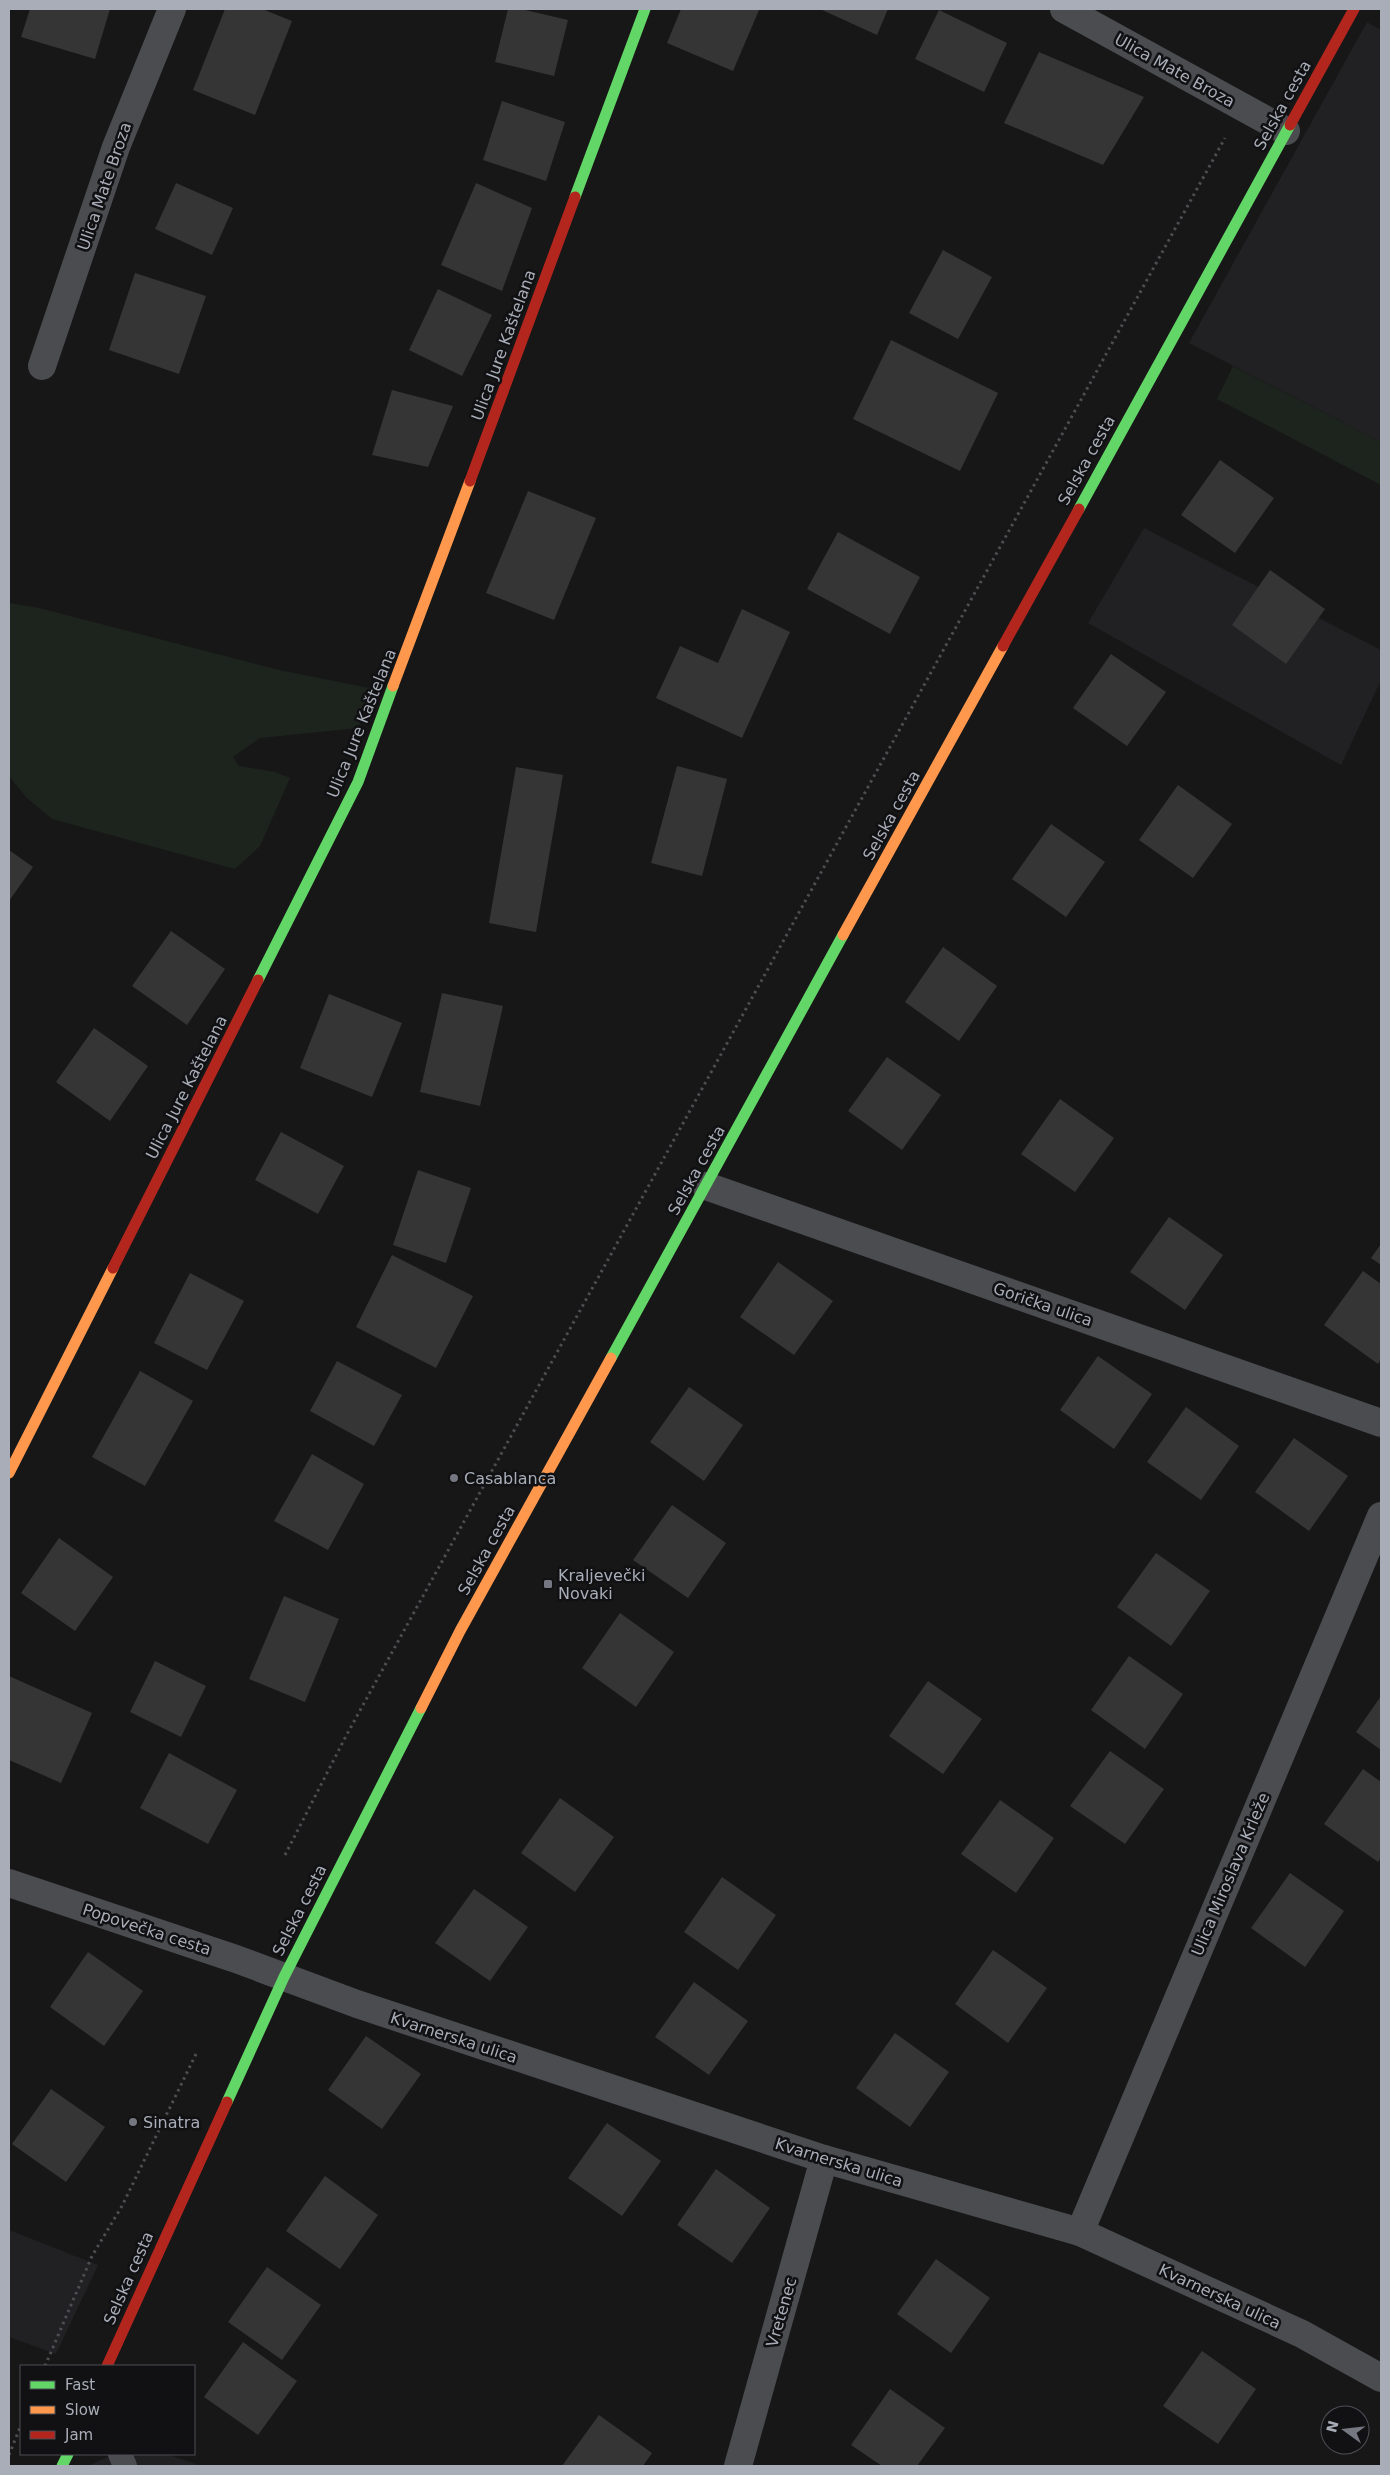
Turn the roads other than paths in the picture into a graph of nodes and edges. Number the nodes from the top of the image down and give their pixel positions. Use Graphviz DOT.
graph roads {
  1 [pos="172,9"];
  2 [pos="645,9"];
  3 [pos="1064,9"];
  4 [pos="1354,9"];
  5 [pos="1286,131"];
  6 [pos="42,366"];
  7 [pos="706,1186"];
  8 [pos="1381,1423"];
  9 [pos="9,1473"];
  10 [pos="1381,1516"];
  11 [pos="9,1883"];
  12 [pos="284,1977"];
  13 [pos="824,2159"];
  14 [pos="1080,2232"];
  15 [pos="107,2365"];
  16 [pos="1381,2378"];
  17 [pos="738,2466"];
  1 -- 6 [label="street, Ulica Mate Broza"];
  2 -- 9 [label="main road, Ulica Jure Kaštelana"];
  3 -- 5 [label="street, Ulica Mate Broza"];
  4 -- 5 [label="main road, Selska cesta"];
  5 -- 7 [label="main road, Selska cesta"];
  7 -- 8 [label="street, Gorička ulica"];
  7 -- 12 [label="main road, Selska cesta"];
  10 -- 14 [label="street, Ulica Miroslava Krleže"];
  11 -- 12 [label="street, Popovečka cesta"];
  12 -- 13 [label="street, Kvarnerska ulica"];
  12 -- 15 [label="main road, Selska cesta"];
  13 -- 14 [label="street, Kvarnerska ulica"];
  13 -- 17 [label="street, Vretenec"];
  14 -- 16 [label="street, Kvarnerska ulica"];
}
